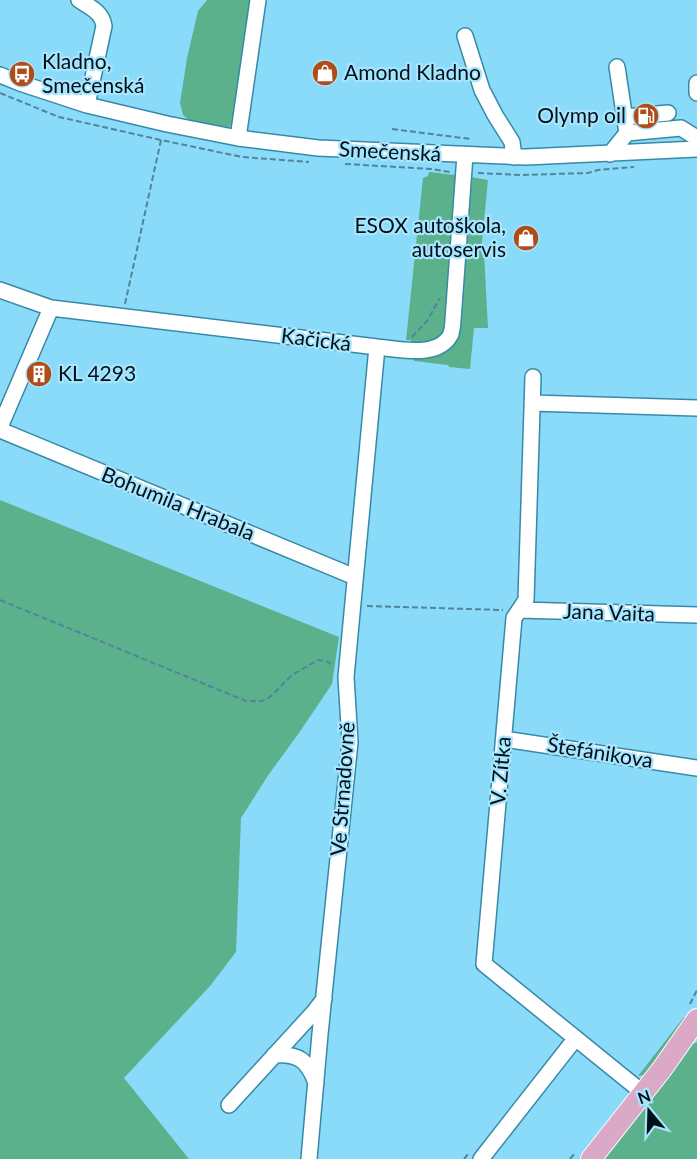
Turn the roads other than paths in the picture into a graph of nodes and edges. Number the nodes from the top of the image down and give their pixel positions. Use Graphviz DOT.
graph roads {
  1 [pos="79,0"];
  2 [pos="258,0"];
  3 [pos="465,36"];
  4 [pos="617,67"];
  5 [pos="0,75"];
  6 [pos="697,82"];
  7 [pos="697,93"];
  8 [pos="87,105"];
  9 [pos="625,117"];
  10 [pos="681,128"];
  11 [pos="627,133"];
  12 [pos="238,138"];
  13 [pos="696,143"];
  14 [pos="610,154"];
  15 [pos="465,155"];
  16 [pos="514,157"];
  17 [pos="0,290"];
  18 [pos="51,308"];
  19 [pos="377,347"];
  20 [pos="532,377"];
  21 [pos="532,403"];
  22 [pos="697,408"];
  23 [pos="0,429"];
  24 [pos="355,577"];
  25 [pos="520,610"];
  26 [pos="697,615"];
  27 [pos="504,739"];
  28 [pos="697,768"];
  29 [pos="324,999"];
  30 [pos="697,1019"];
  31 [pos="575,1039"];
  32 [pos="274,1055"];
  33 [pos="316,1083"];
  34 [pos="642,1092"];
  35 [pos="229,1105"];
  36 [pos="309,1159"];
  37 [pos="481,1159"];
  38 [pos="591,1159"];
  1 -- 8 [label="street"];
  2 -- 12 [label="street"];
  3 -- 16 [label="street"];
  4 -- 9 [label="street"];
  5 -- 8 [label="street, Smečenská"];
  6 -- 7 [label="street"];
  8 -- 12 [label="street, Smečenská"];
  9 -- 10 [label="street"];
  9 -- 11 [label="street"];
  10 -- 11 [label="street"];
  10 -- 13 [label="street"];
  11 -- 14 [label="street"];
  12 -- 15 [label="street, Smečenská"];
  13 -- 14 [label="street, Smečenská"];
  14 -- 16 [label="street, Smečenská"];
  15 -- 16 [label="street, Smečenská"];
  15 -- 19 [label="street, Kačická"];
  17 -- 18 [label="street, Kačická"];
  18 -- 19 [label="street, Kačická"];
  18 -- 23 [label="street, Bohumila Hrabala"];
  19 -- 24 [label="street, Ve Strnadovně"];
  20 -- 21 [label="street, V. Zítka"];
  21 -- 22 [label="street"];
  21 -- 25 [label="street, V. Zítka"];
  23 -- 24 [label="street, Bohumila Hrabala"];
  24 -- 29 [label="street, Ve Strnadovně"];
  25 -- 26 [label="street, Jana Vaita"];
  25 -- 27 [label="street, V. Zítka"];
  27 -- 28 [label="street, Štefánikova"];
  27 -- 31 [label="street, V. Zítka"];
  29 -- 32 [label="street"];
  29 -- 33 [label="street, Ve Strnadovně"];
  30 -- 34 [label="main road"];
  31 -- 34 [label="street, V. Zítka"];
  31 -- 37 [label="street"];
  32 -- 33 [label="street"];
  32 -- 35 [label="street"];
  33 -- 36 [label="street, Ve Strnadovně"];
  34 -- 38 [label="main road"];
}
